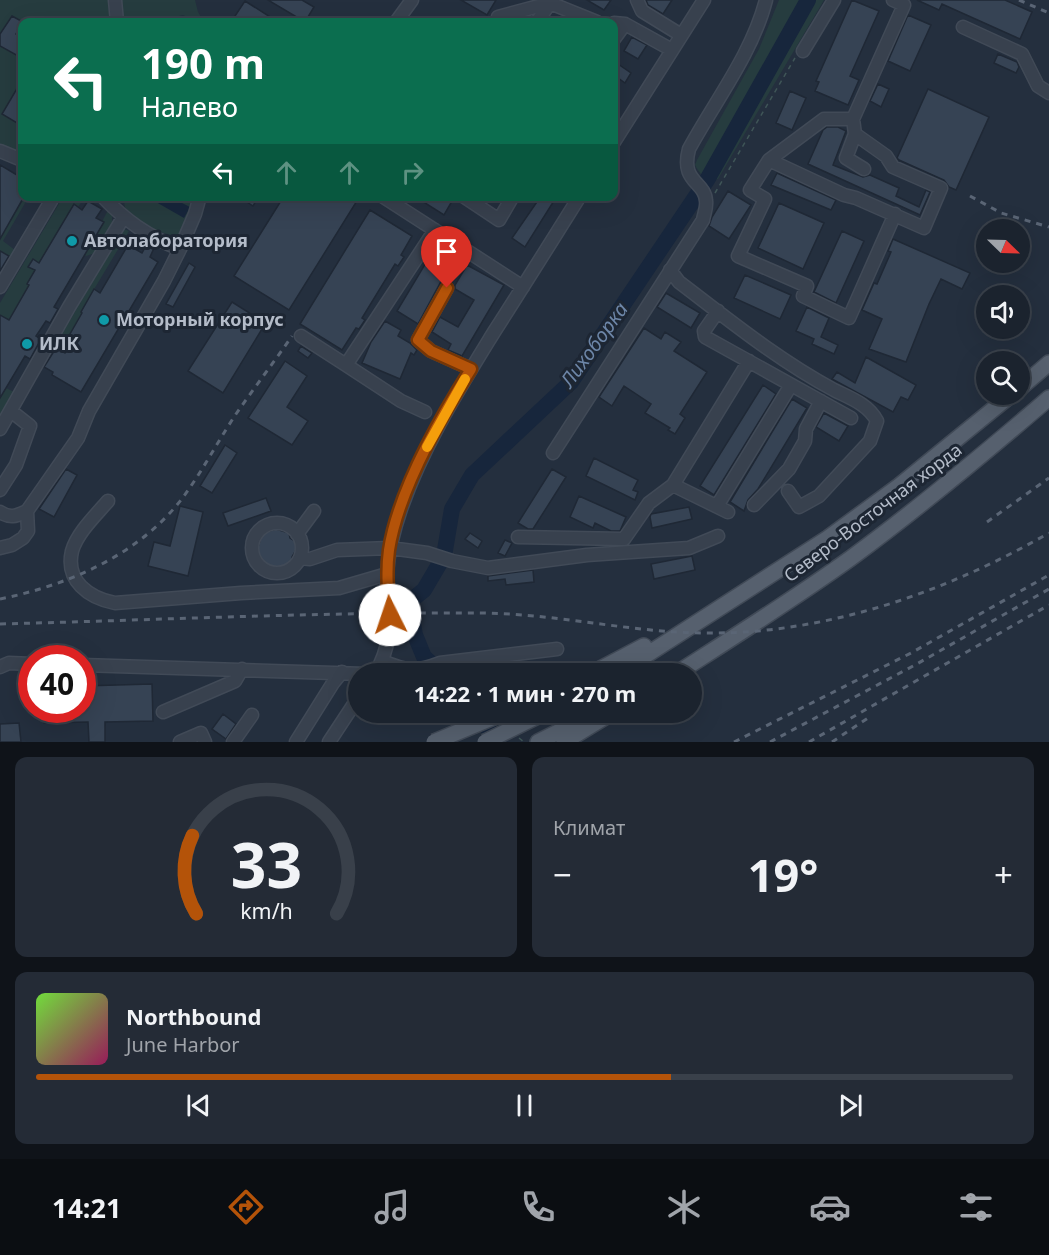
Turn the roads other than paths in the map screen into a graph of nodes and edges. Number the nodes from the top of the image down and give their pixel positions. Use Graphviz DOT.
graph roads {
  1 [pos="115,0"];
  2 [pos="412,0"];
  3 [pos="638,0"];
  4 [pos="704,0"];
  5 [pos="766,0"];
  6 [pos="834,0"];
  7 [pos="893,0"];
  8 [pos="550,3"];
  9 [pos="498,17"];
  10 [pos="117,18"];
  11 [pos="399,18"];
  12 [pos="540,18"];
  13 [pos="587,18"];
  14 [pos="619,23"];
  15 [pos="963,27"];
  16 [pos="681,35"];
  17 [pos="672,50"];
  18 [pos="803,51"];
  19 [pos="1049,93"];
  20 [pos="853,120"];
  21 [pos="855,134"];
  22 [pos="618,136"];
  23 [pos="0,151"];
  24 [pos="18,158"];
  25 [pos="769,160"];
  26 [pos="864,169"];
  27 [pos="51,201"];
  28 [pos="107,201"];
  29 [pos="199,201"];
  30 [pos="390,201"];
  31 [pos="470,201"];
  32 [pos="510,201"];
  33 [pos="577,201"];
  34 [pos="895,214"];
  35 [pos="123,218"];
  36 [pos="435,230"];
  37 [pos="180,249"];
  38 [pos="670,270"];
  39 [pos="0,287"];
  40 [pos="523,287"];
  41 [pos="447,288"];
  42 [pos="718,311"];
  43 [pos="301,336"];
  44 [pos="749,361"];
  45 [pos="1049,363"];
  46 [pos="346,364"];
  47 [pos="471,369"];
  48 [pos="1030,379"];
  49 [pos="791,385"];
  50 [pos="1049,398"];
  51 [pos="821,401"];
  52 [pos="998,405"];
  53 [pos="10,411"];
  54 [pos="425,412"];
  55 [pos="850,418"];
  56 [pos="0,429"];
  57 [pos="553,453"];
  58 [pos="673,485"];
  59 [pos="0,490"];
  60 [pos="788,491"];
  61 [pos="108,501"];
  62 [pos="754,505"];
  63 [pos="314,510"];
  64 [pos="27,511"];
  65 [pos="3,514"];
  66 [pos="297,534"];
  67 [pos="718,536"];
  68 [pos="518,537"];
  69 [pos="19,540"];
  70 [pos="0,548"];
  71 [pos="390,548"];
  72 [pos="300,558"];
  73 [pos="387,574"];
  74 [pos="707,617"];
  75 [pos="558,649"];
  76 [pos="714,649"];
  77 [pos="382,662"];
  78 [pos="18,663"];
  79 [pos="612,663"];
  80 [pos="634,663"];
  81 [pos="689,663"];
  82 [pos="693,663"];
  83 [pos="96,665"];
  84 [pos="0,667"];
  85 [pos="242,669"];
  86 [pos="342,672"];
  87 [pos="348,672"];
  88 [pos="162,712"];
  89 [pos="348,713"];
  90 [pos="252,715"];
  91 [pos="480,723"];
  92 [pos="524,723"];
  93 [pos="585,723"];
  94 [pos="593,723"];
  95 [pos="569,736"];
  96 [pos="180,742"];
  97 [pos="205,742"];
  98 [pos="233,742"];
  99 [pos="296,742"];
  100 [pos="329,742"];
  101 [pos="434,742"];
  102 [pos="485,742"];
  103 [pos="538,742"];
  1 -- 10 [label="street"];
  2 -- 11 [label="street"];
  3 -- 16 [label="street"];
  4 -- 16 [label="street"];
  5 -- 38 [label="street"];
  6 -- 18 [label="street"];
  7 -- 20 [label="street"];
  8 -- 9 [label="street"];
  8 -- 12 [label="street"];
  8 -- 13 [label="street"];
  14 -- 17 [label="street"];
  15 -- 19 [label="street"];
  16 -- 17 [label="street"];
  17 -- 22 [label="street"];
  20 -- 21 [label="street"];
  20 -- 25 [label="street"];
  21 -- 26 [label="street"];
  21 -- 34 [label="street"];
  23 -- 24 [label="street"];
  25 -- 34 [label="street"];
  25 -- 34 [label="street"];
  27 -- 39 [label="street"];
  28 -- 35 [label="street"];
  29 -- 37 [label="street"];
  30 -- 36 [label="street"];
  31 -- 32 [label="street"];
  33 -- 40 [label="street"];
  35 -- 37 [label="street"];
  35 -- 53 [label="street"];
  36 -- 40 [label="street"];
  36 -- 46 [label="street"];
  37 -- 64 [label="street"];
  38 -- 42 [label="street"];
  38 -- 57 [label="street"];
  40 -- 47 [label="street"];
  41 -- 47 [label="street"];
  42 -- 44 [label="street"];
  42 -- 60 [label="street"];
  43 -- 46 [label="street"];
  44 -- 49 [label="street"];
  44 -- 58 [label="street"];
  45 -- 48 [label="main road"];
  46 -- 54 [label="street"];
  47 -- 71 [label="street"];
  49 -- 51 [label="street"];
  49 -- 58 [label="street"];
  50 -- 76 [label="main road, Северо-Восточная хорда"];
  51 -- 55 [label="street"];
  51 -- 62 [label="street"];
  52 -- 74 [label="main road, Северо-Восточная хорда"];
  53 -- 56 [label="street"];
  53 -- 59 [label="street"];
  58 -- 68 [label="street"];
  61 -- 73 [label="street"];
  63 -- 66 [label="street"];
  64 -- 65 [label="street"];
  64 -- 69 [label="street"];
  65 -- 69 [label="street"];
  66 -- 72 [label="street"];
  66 -- 72 [label="street"];
  67 -- 71 [label="street"];
  69 -- 70 [label="street"];
  71 -- 72 [label="street"];
  71 -- 73 [label="street"];
  73 -- 77 [label="street"];
  74 -- 79 [label="main road, Северо-Восточная хорда"];
  74 -- 80 [label="main road, Северо-Восточная хорда"];
  75 -- 77 [label="street"];
  76 -- 81 [label="main road, Северо-Восточная хорда"];
  76 -- 82 [label="main road, Северо-Восточная хорда"];
  78 -- 84 [label="street"];
  83 -- 85 [label="street"];
  85 -- 86 [label="street"];
  85 -- 88 [label="street"];
  86 -- 87 [label="street"];
  86 -- 99 [label="street"];
  89 -- 100 [label="street"];
  90 -- 98 [label="street"];
  91 -- 101 [label="main road, bridge"];
  92 -- 102 [label="main road, bridge"];
  93 -- 95 [label="main road"];
  94 -- 95 [label="main road"];
  95 -- 103 [label="main road"];
  96 -- 97 [label="street"];
}
